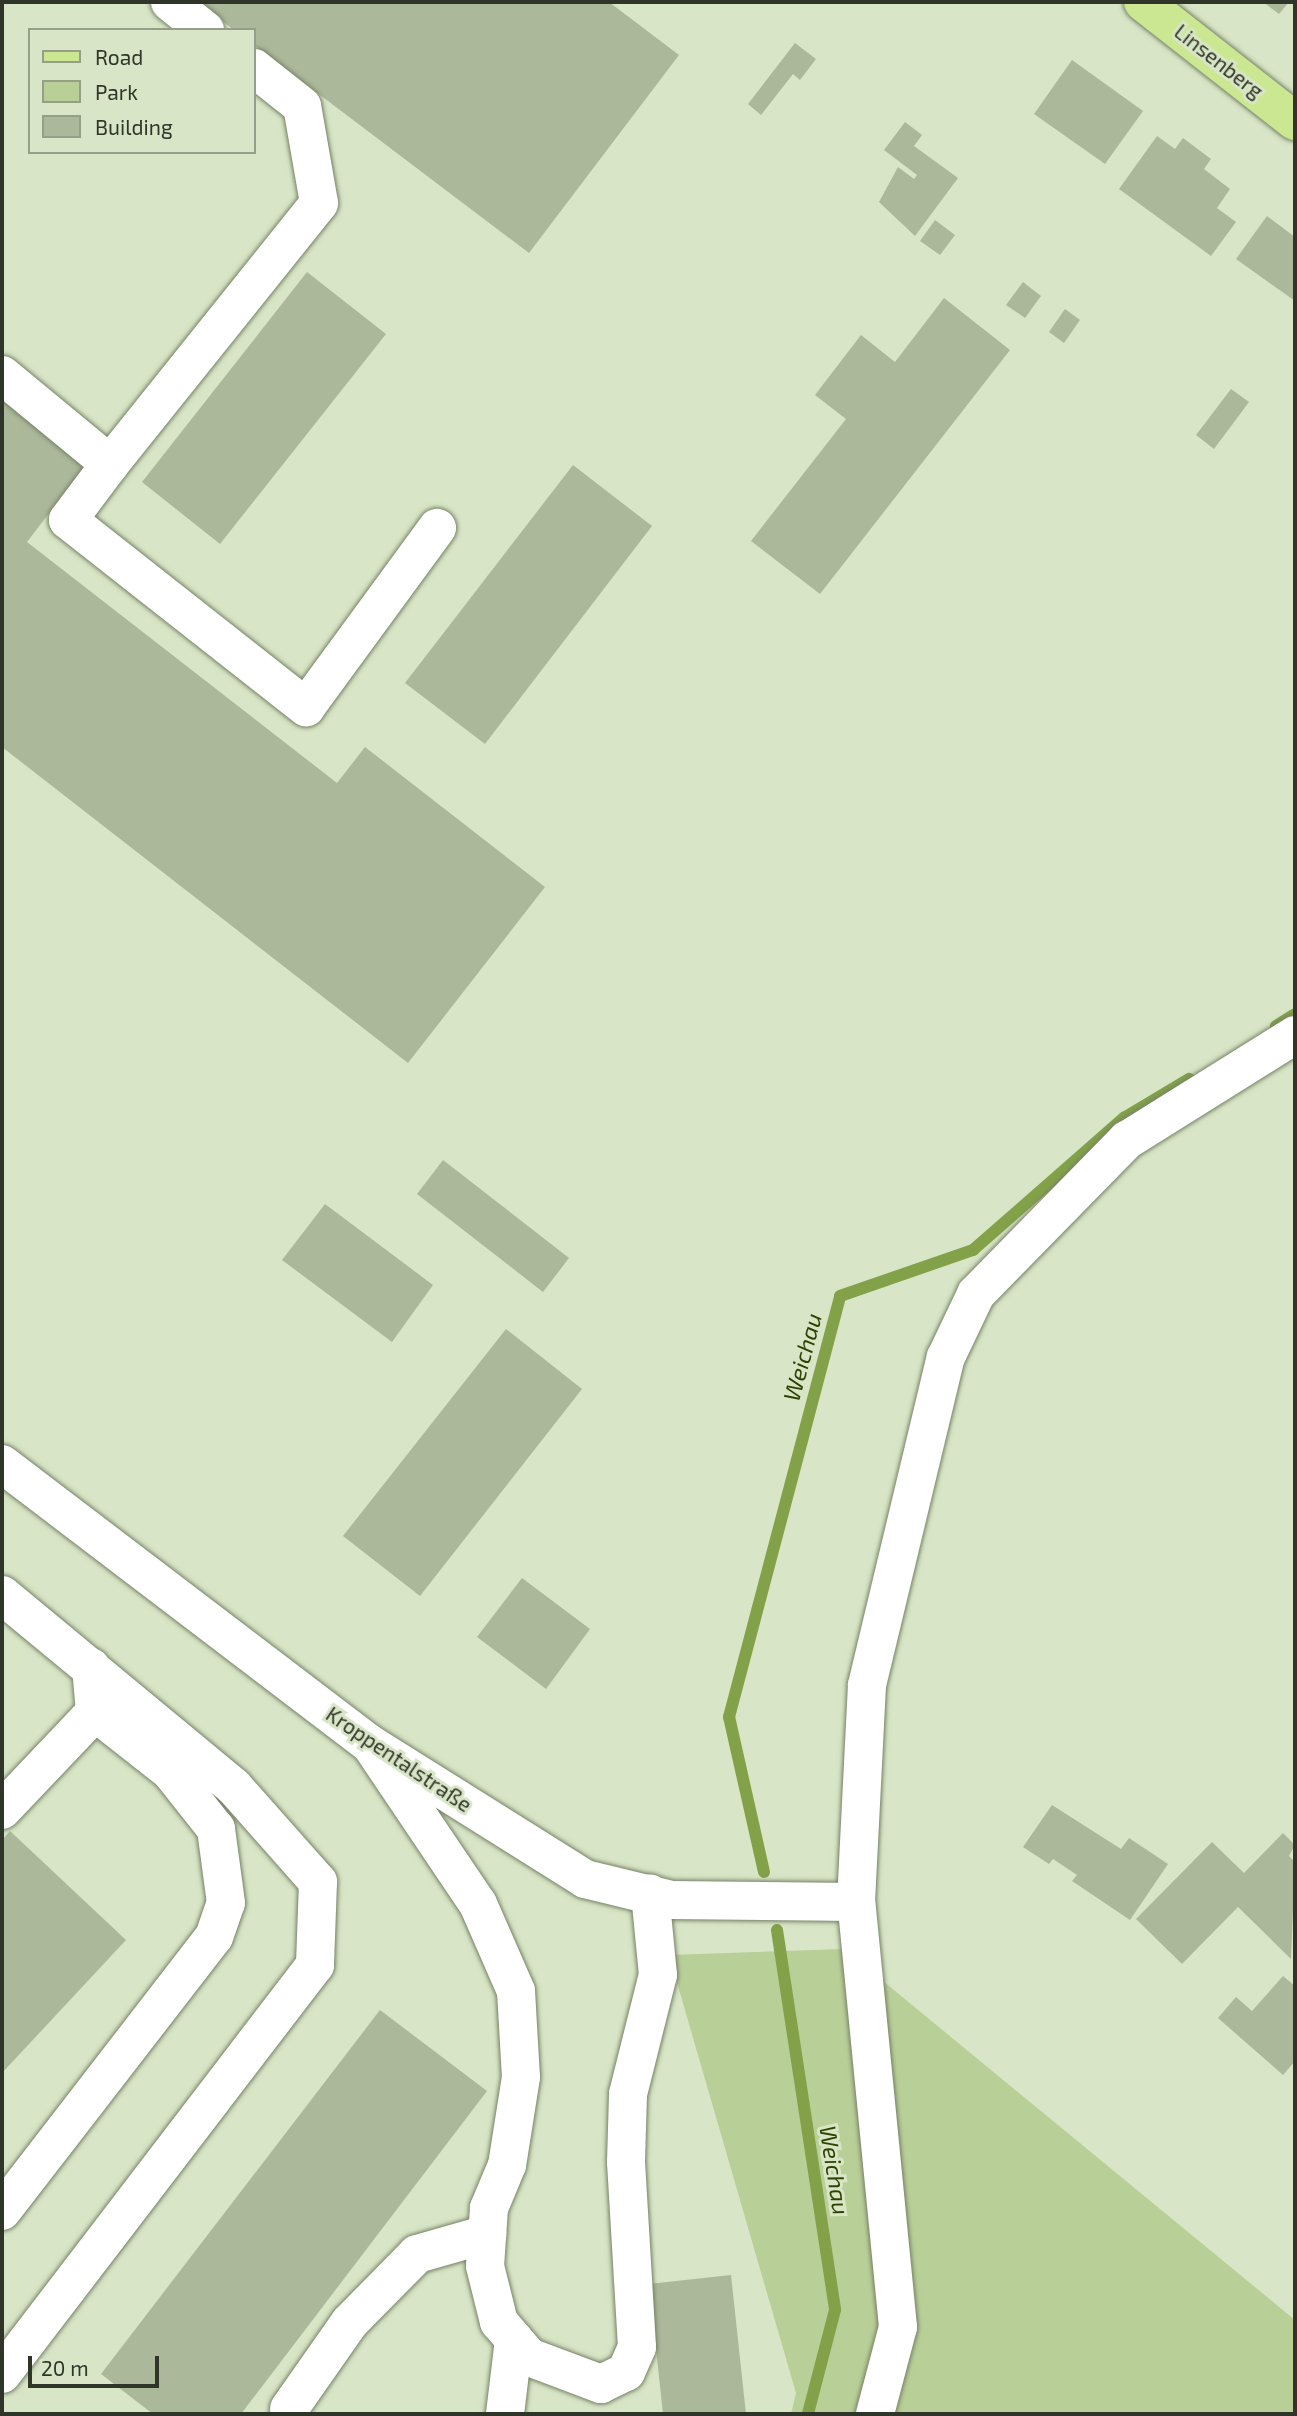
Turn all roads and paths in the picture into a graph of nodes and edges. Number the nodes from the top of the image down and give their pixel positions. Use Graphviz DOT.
graph roads {
  1 [pos="170,2"];
  2 [pos="1143,2"];
  3 [pos="202,28"];
  4 [pos="256,70"];
  5 [pos="1295,121"];
  6 [pos="2,375"];
  7 [pos="110,464"];
  8 [pos="437,528"];
  9 [pos="1295,1035"];
  10 [pos="2,1464"];
  11 [pos="2,1595"];
  12 [pos="90,1667"];
  13 [pos="95,1712"];
  14 [pos="370,1744"];
  15 [pos="2,1810"];
  16 [pos="650,1893"];
  17 [pos="856,1902"];
  18 [pos="2,2211"];
  19 [pos="487,2234"];
  20 [pos="514,2340"];
  21 [pos="2,2374"];
  22 [pos="289,2409"];
  23 [pos="505,2414"];
  24 [pos="875,2414"];
  1 -- 3 [label="street"];
  2 -- 5 [label="main road, Linsenberg"];
  4 -- 7 [label="street"];
  6 -- 7 [label="street"];
  7 -- 8 [label="street"];
  9 -- 17 [label="street"];
  10 -- 14 [label="street, Kroppentalstraße"];
  11 -- 12 [label="street"];
  12 -- 13 [label="street"];
  12 -- 21 [label="street"];
  13 -- 15 [label="street"];
  13 -- 18 [label="street"];
  14 -- 16 [label="street, Kroppentalstraße"];
  14 -- 19 [label="street"];
  16 -- 17 [label="street, Kroppentalstraße"];
  16 -- 20 [label="street"];
  17 -- 24 [label="street"];
  19 -- 20 [label="street"];
  19 -- 22 [label="street"];
  20 -- 23 [label="street"];
}
